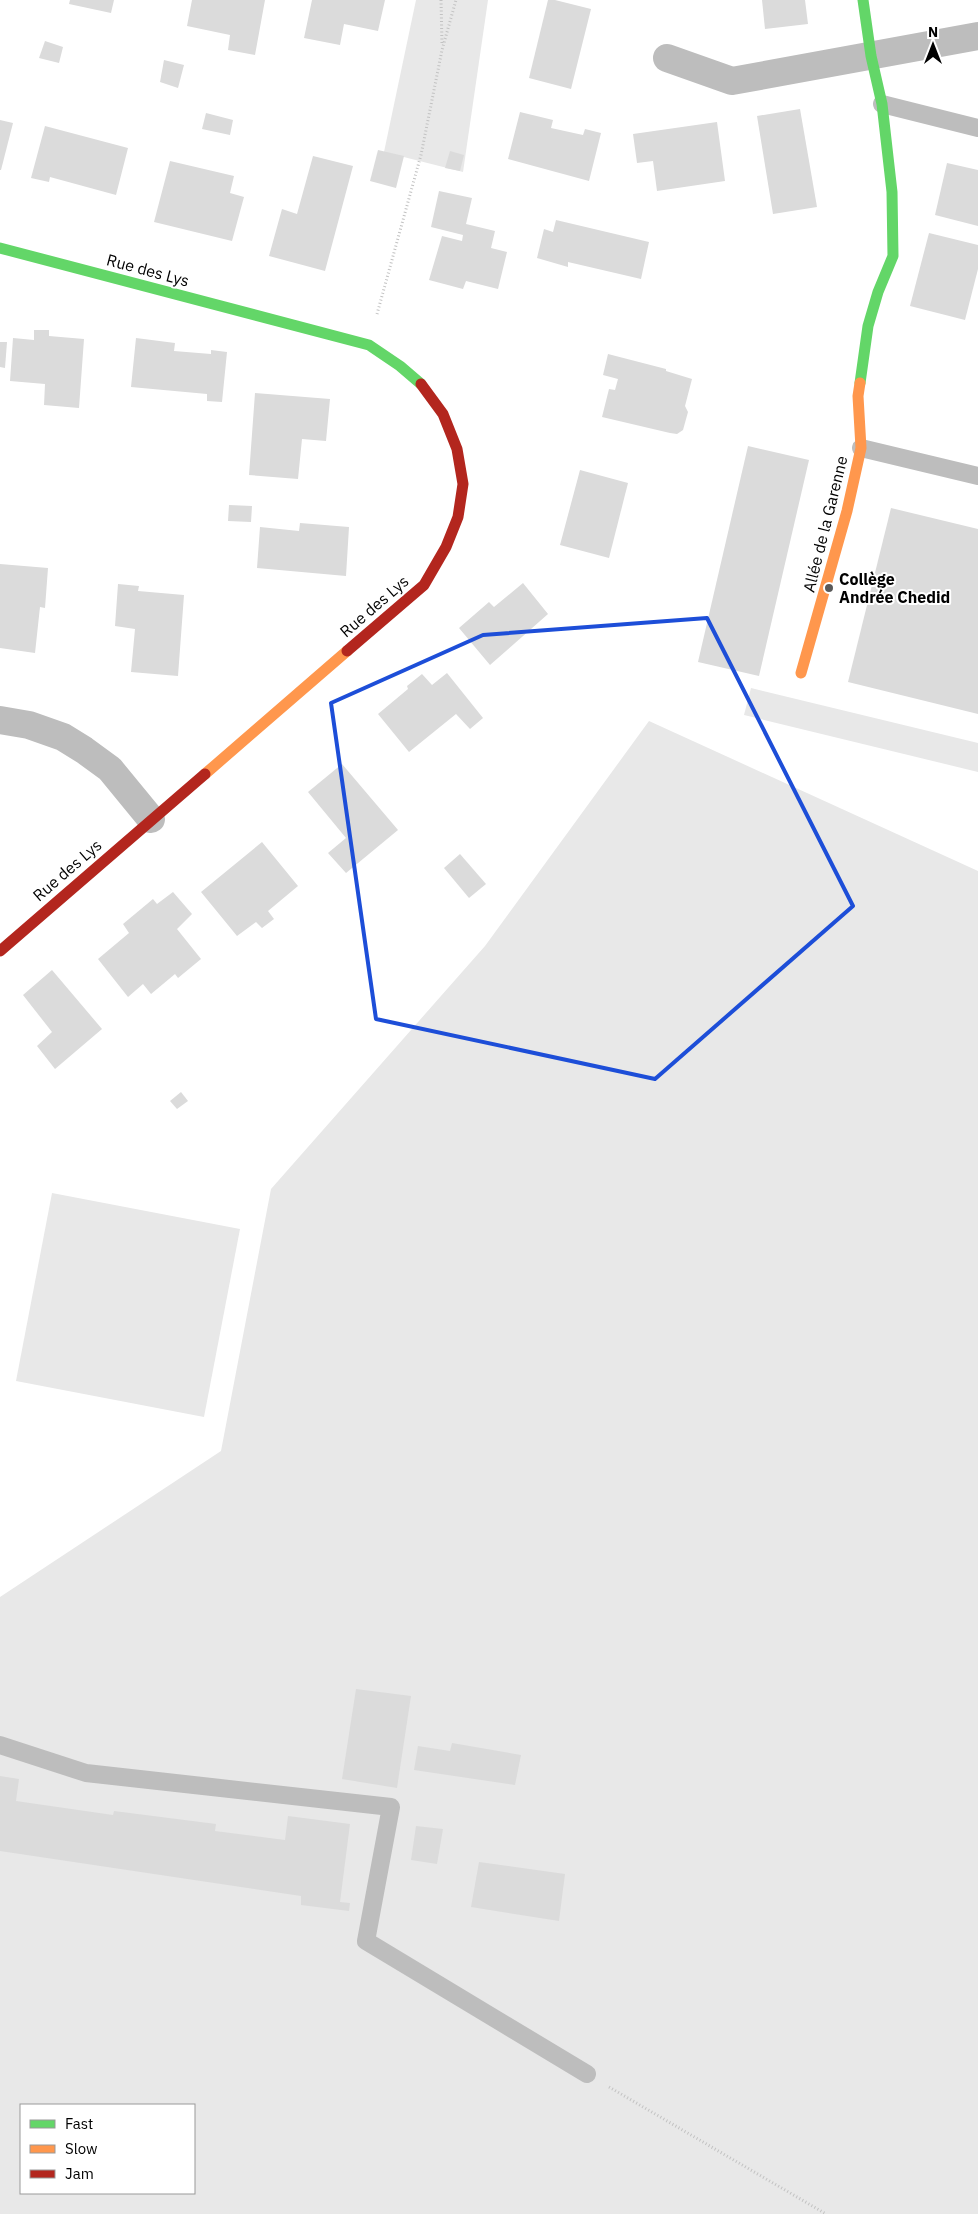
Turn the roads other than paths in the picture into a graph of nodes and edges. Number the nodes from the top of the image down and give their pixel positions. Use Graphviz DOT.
graph roads {
  1 [pos="863,0"];
  2 [pos="978,36"];
  3 [pos="871,56"];
  4 [pos="667,58"];
  5 [pos="882,104"];
  6 [pos="978,128"];
  7 [pos="0,248"];
  8 [pos="860,448"];
  9 [pos="978,476"];
  10 [pos="801,673"];
  11 [pos="0,720"];
  12 [pos="151,819"];
  13 [pos="0,951"];
  14 [pos="0,1745"];
  15 [pos="587,2074"];
  1 -- 3 [label="street, Allée de la Garenne"];
  2 -- 3 [label="street"];
  3 -- 4 [label="street"];
  3 -- 5 [label="street, Allée de la Garenne"];
  5 -- 6 [label="lane"];
  5 -- 8 [label="street, Allée de la Garenne"];
  7 -- 12 [label="street, Rue des Lys"];
  8 -- 9 [label="lane"];
  8 -- 10 [label="street, Allée de la Garenne"];
  11 -- 12 [label="street"];
  12 -- 13 [label="street, Rue des Lys"];
  14 -- 15 [label="lane"];
}
